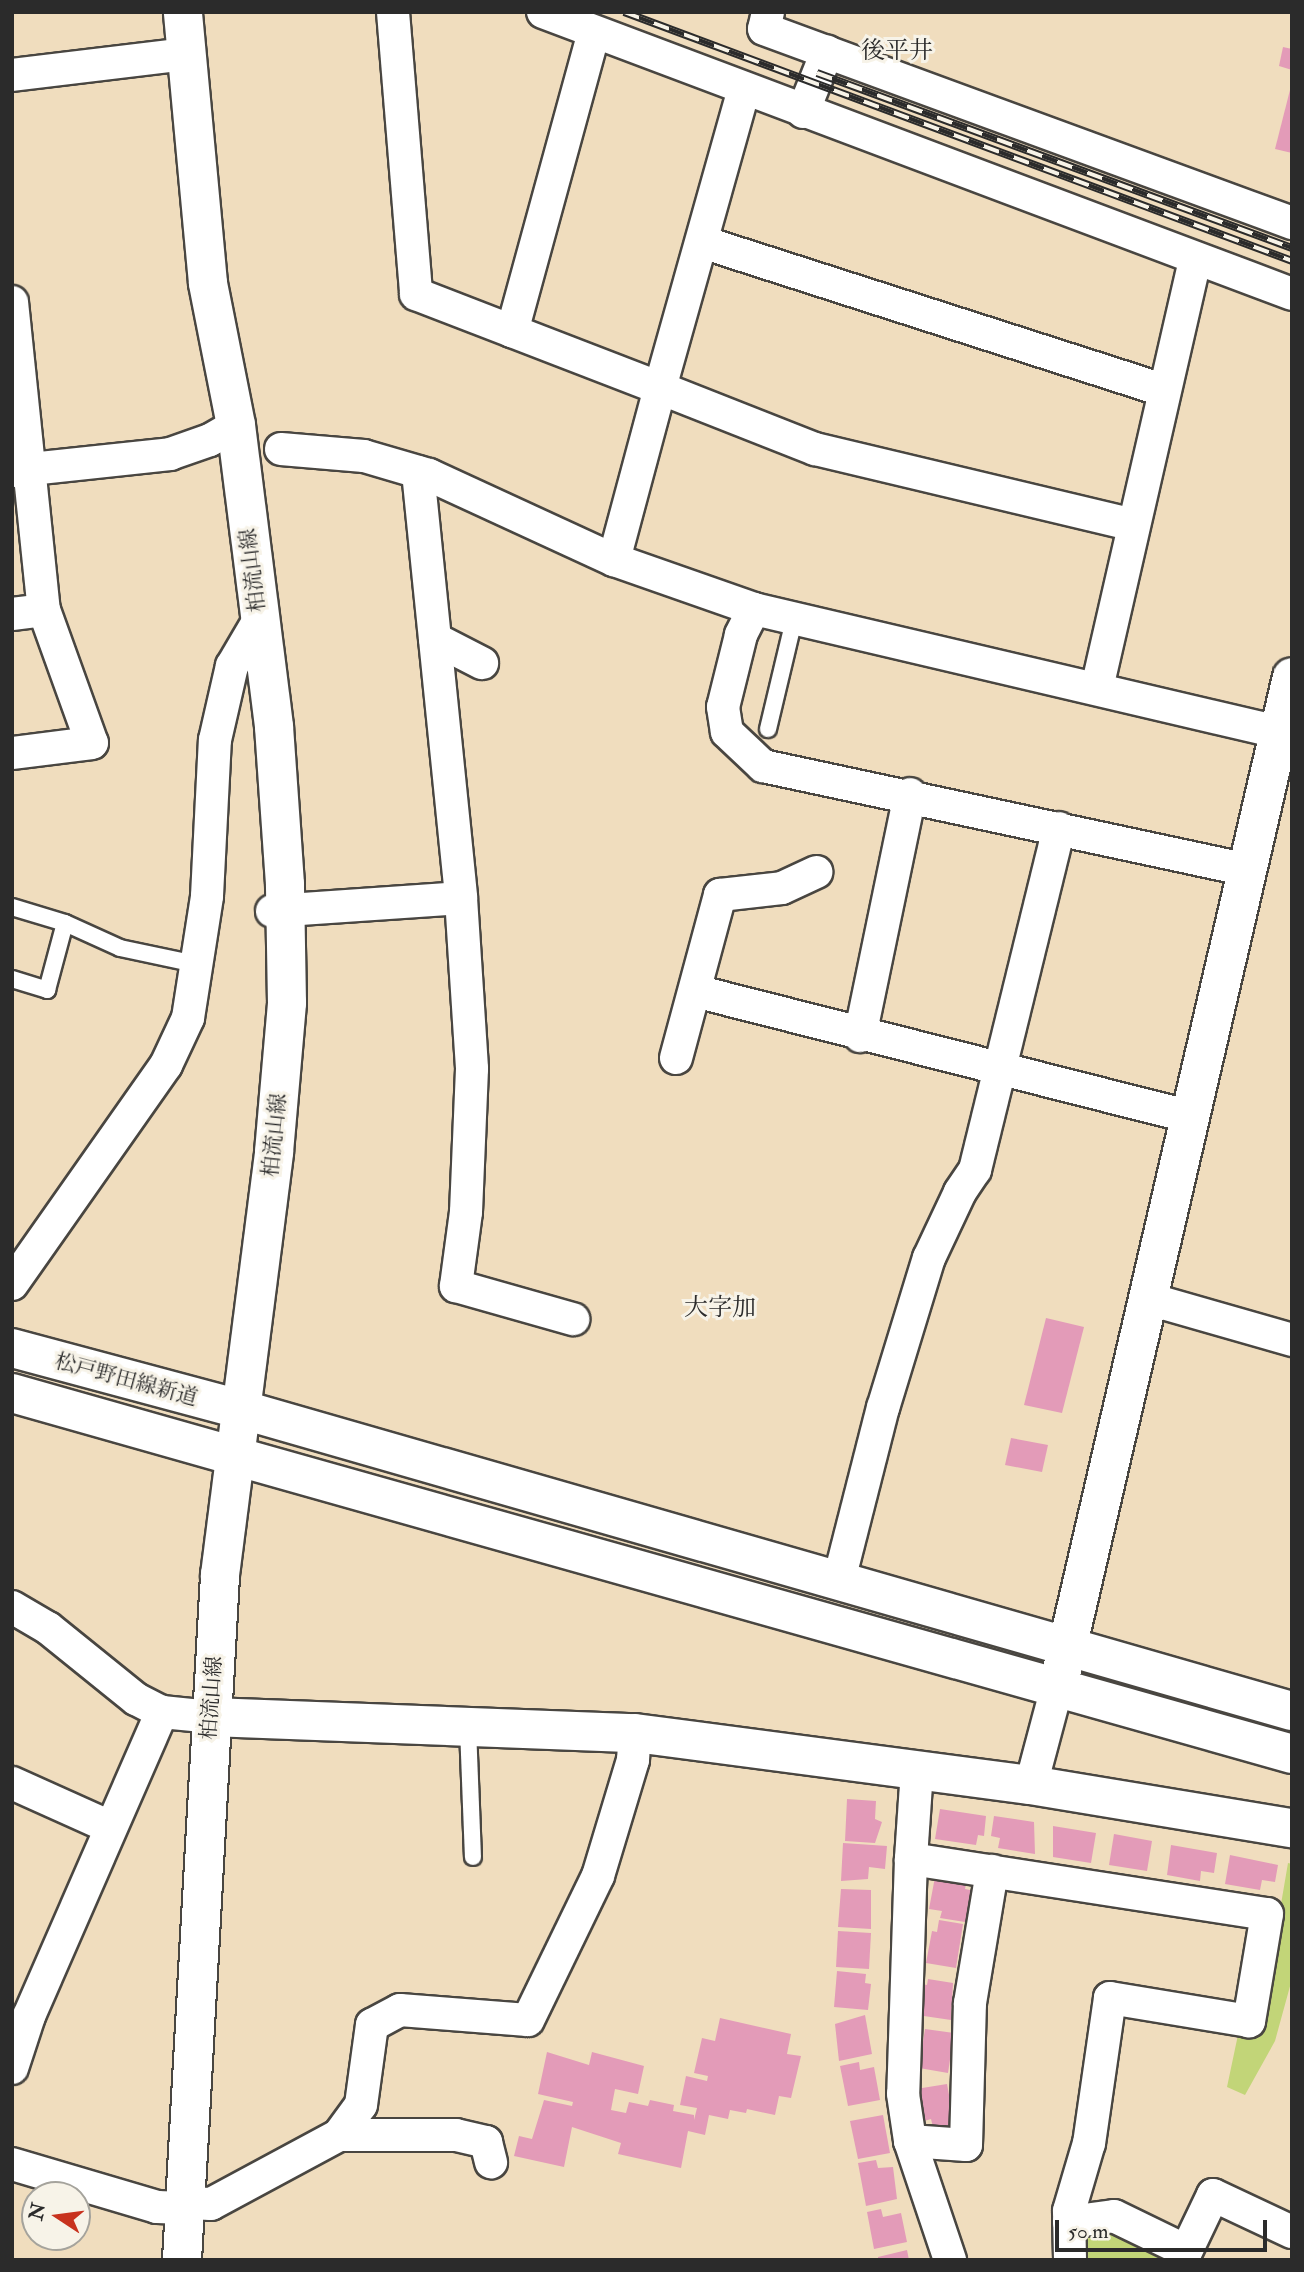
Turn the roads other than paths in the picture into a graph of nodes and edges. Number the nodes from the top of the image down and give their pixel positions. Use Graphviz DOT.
graph roads {
  1 [pos="183,12"];
  2 [pos="393,12"];
  3 [pos="543,12"];
  4 [pos="768,12"];
  5 [pos="594,32"];
  6 [pos="827,52"];
  7 [pos="186,54"];
  8 [pos="12,75"];
  9 [pos="744,89"];
  10 [pos="803,112"];
  11 [pos="1292,223"];
  12 [pos="702,242"];
  13 [pos="1195,260"];
  14 [pos="1292,294"];
  15 [pos="12,302"];
  16 [pos="512,331"];
  17 [pos="660,388"];
  18 [pos="1164,390"];
  19 [pos="236,425"];
  20 [pos="281,449"];
  21 [pos="20,470"];
  22 [pos="418,472"];
  23 [pos="1133,525"];
  24 [pos="614,560"];
  25 [pos="754,609"];
  26 [pos="44,610"];
  27 [pos="12,614"];
  28 [pos="259,620"];
  29 [pos="794,620"];
  30 [pos="435,639"];
  31 [pos="482,663"];
  32 [pos="1292,677"];
  33 [pos="1097,688"];
  34 [pos="768,729"];
  35 [pos="1278,732"];
  36 [pos="12,753"];
  37 [pos="910,794"];
  38 [pos="1059,828"];
  39 [pos="1248,870"];
  40 [pos="817,872"];
  41 [pos="461,898"];
  42 [pos="12,907"];
  43 [pos="279,911"];
  44 [pos="65,923"];
  45 [pos="196,964"];
  46 [pos="12,979"];
  47 [pos="695,991"];
  48 [pos="860,1036"];
  49 [pos="677,1058"];
  50 [pos="999,1071"];
  51 [pos="1191,1117"];
  52 [pos="12,1284"];
  53 [pos="1149,1299"];
  54 [pos="573,1319"];
  55 [pos="1292,1340"];
  56 [pos="12,1348"];
  57 [pos="12,1393"];
  58 [pos="240,1409"];
  59 [pos="234,1456"];
  60 [pos="839,1580"];
  61 [pos="12,1607"];
  62 [pos="1069,1646"];
  63 [pos="1057,1687"];
  64 [pos="1292,1711"];
  65 [pos="162,1712"];
  66 [pos="211,1717"];
  67 [pos="468,1728"];
  68 [pos="635,1733"];
  69 [pos="1292,1754"];
  70 [pos="918,1770"];
  71 [pos="12,1783"];
  72 [pos="1031,1786"];
  73 [pos="110,1827"];
  74 [pos="1292,1828"];
  75 [pos="473,1857"];
  76 [pos="911,1859"];
  77 [pos="992,1871"];
  78 [pos="12,2068"];
  79 [pos="339,2135"];
  80 [pos="910,2141"];
  81 [pos="491,2162"];
  82 [pos="12,2164"];
  83 [pos="185,2205"];
  84 [pos="1069,2222"];
  85 [pos="1292,2232"];
  86 [pos="1184,2255"];
  87 [pos="182,2260"];
  88 [pos="950,2260"];
  89 [pos="1048,2260"];
  90 [pos="1070,2260"];
  1 -- 7 [label="street, 柏流山線"];
  2 -- 16 [label="street"];
  3 -- 5 [label="street"];
  4 -- 6 [label="street"];
  5 -- 9 [label="street"];
  5 -- 16 [label="street"];
  6 -- 10 [label="street"];
  6 -- 11 [label="street"];
  7 -- 8 [label="street"];
  7 -- 19 [label="street, 柏流山線"];
  9 -- 10 [label="street"];
  9 -- 12 [label="street"];
  10 -- 13 [label="street"];
  12 -- 17 [label="street"];
  12 -- 18 [label="street"];
  13 -- 14 [label="street"];
  13 -- 18 [label="street"];
  15 -- 21 [label="street"];
  16 -- 17 [label="street"];
  17 -- 23 [label="street"];
  17 -- 24 [label="street"];
  18 -- 23 [label="street"];
  19 -- 21 [label="street"];
  19 -- 28 [label="street, 柏流山線"];
  20 -- 22 [label="street"];
  21 -- 26 [label="street"];
  22 -- 24 [label="street"];
  22 -- 30 [label="street"];
  23 -- 33 [label="street"];
  24 -- 25 [label="street"];
  25 -- 29 [label="street"];
  25 -- 37 [label="street"];
  26 -- 27 [label="street"];
  26 -- 36 [label="street"];
  28 -- 43 [label="street, 柏流山線"];
  28 -- 45 [label="street"];
  29 -- 33 [label="street"];
  29 -- 34 [label="lane"];
  30 -- 31 [label="street"];
  30 -- 41 [label="street"];
  32 -- 35 [label="street"];
  33 -- 35 [label="street"];
  35 -- 39 [label="street"];
  37 -- 38 [label="street"];
  37 -- 48 [label="street"];
  38 -- 39 [label="street"];
  38 -- 50 [label="street"];
  39 -- 51 [label="street"];
  40 -- 47 [label="street"];
  41 -- 43 [label="street"];
  41 -- 54 [label="street"];
  42 -- 44 [label="lane"];
  43 -- 58 [label="street, 柏流山線"];
  44 -- 45 [label="lane"];
  44 -- 46 [label="lane"];
  45 -- 52 [label="street"];
  47 -- 48 [label="street"];
  47 -- 49 [label="street"];
  48 -- 50 [label="street"];
  50 -- 51 [label="street"];
  50 -- 60 [label="street"];
  51 -- 53 [label="street"];
  53 -- 55 [label="street"];
  53 -- 62 [label="street"];
  56 -- 58 [label="street, 松戸野田線新道"];
  57 -- 59 [label="street, 松戸野田線新道"];
  58 -- 59 [label="street, 柏流山線"];
  58 -- 60 [label="street, 松戸野田線新道"];
  59 -- 63 [label="street, 松戸野田線新道"];
  59 -- 66 [label="street, 柏流山線"];
  60 -- 62 [label="street, 松戸野田線新道"];
  61 -- 65 [label="street"];
  62 -- 63 [label="street"];
  62 -- 64 [label="street, 松戸野田線新道"];
  63 -- 69 [label="street, 松戸野田線新道"];
  63 -- 72 [label="street"];
  65 -- 66 [label="street"];
  65 -- 73 [label="street"];
  66 -- 67 [label="street"];
  66 -- 83 [label="street, 柏流山線"];
  67 -- 68 [label="street"];
  67 -- 75 [label="lane"];
  68 -- 70 [label="street"];
  68 -- 79 [label="street"];
  70 -- 72 [label="street"];
  70 -- 76 [label="street"];
  71 -- 73 [label="street"];
  72 -- 74 [label="street"];
  73 -- 78 [label="street"];
  76 -- 77 [label="street"];
  76 -- 80 [label="street"];
  77 -- 80 [label="street"];
  77 -- 84 [label="street"];
  79 -- 81 [label="street"];
  79 -- 83 [label="street"];
  80 -- 88 [label="street"];
  82 -- 83 [label="street"];
  83 -- 87 [label="street, 柏流山線"];
  84 -- 86 [label="street"];
  84 -- 90 [label="street"];
  85 -- 86 [label="street"];
  89 -- 90 [label="street"];
}
